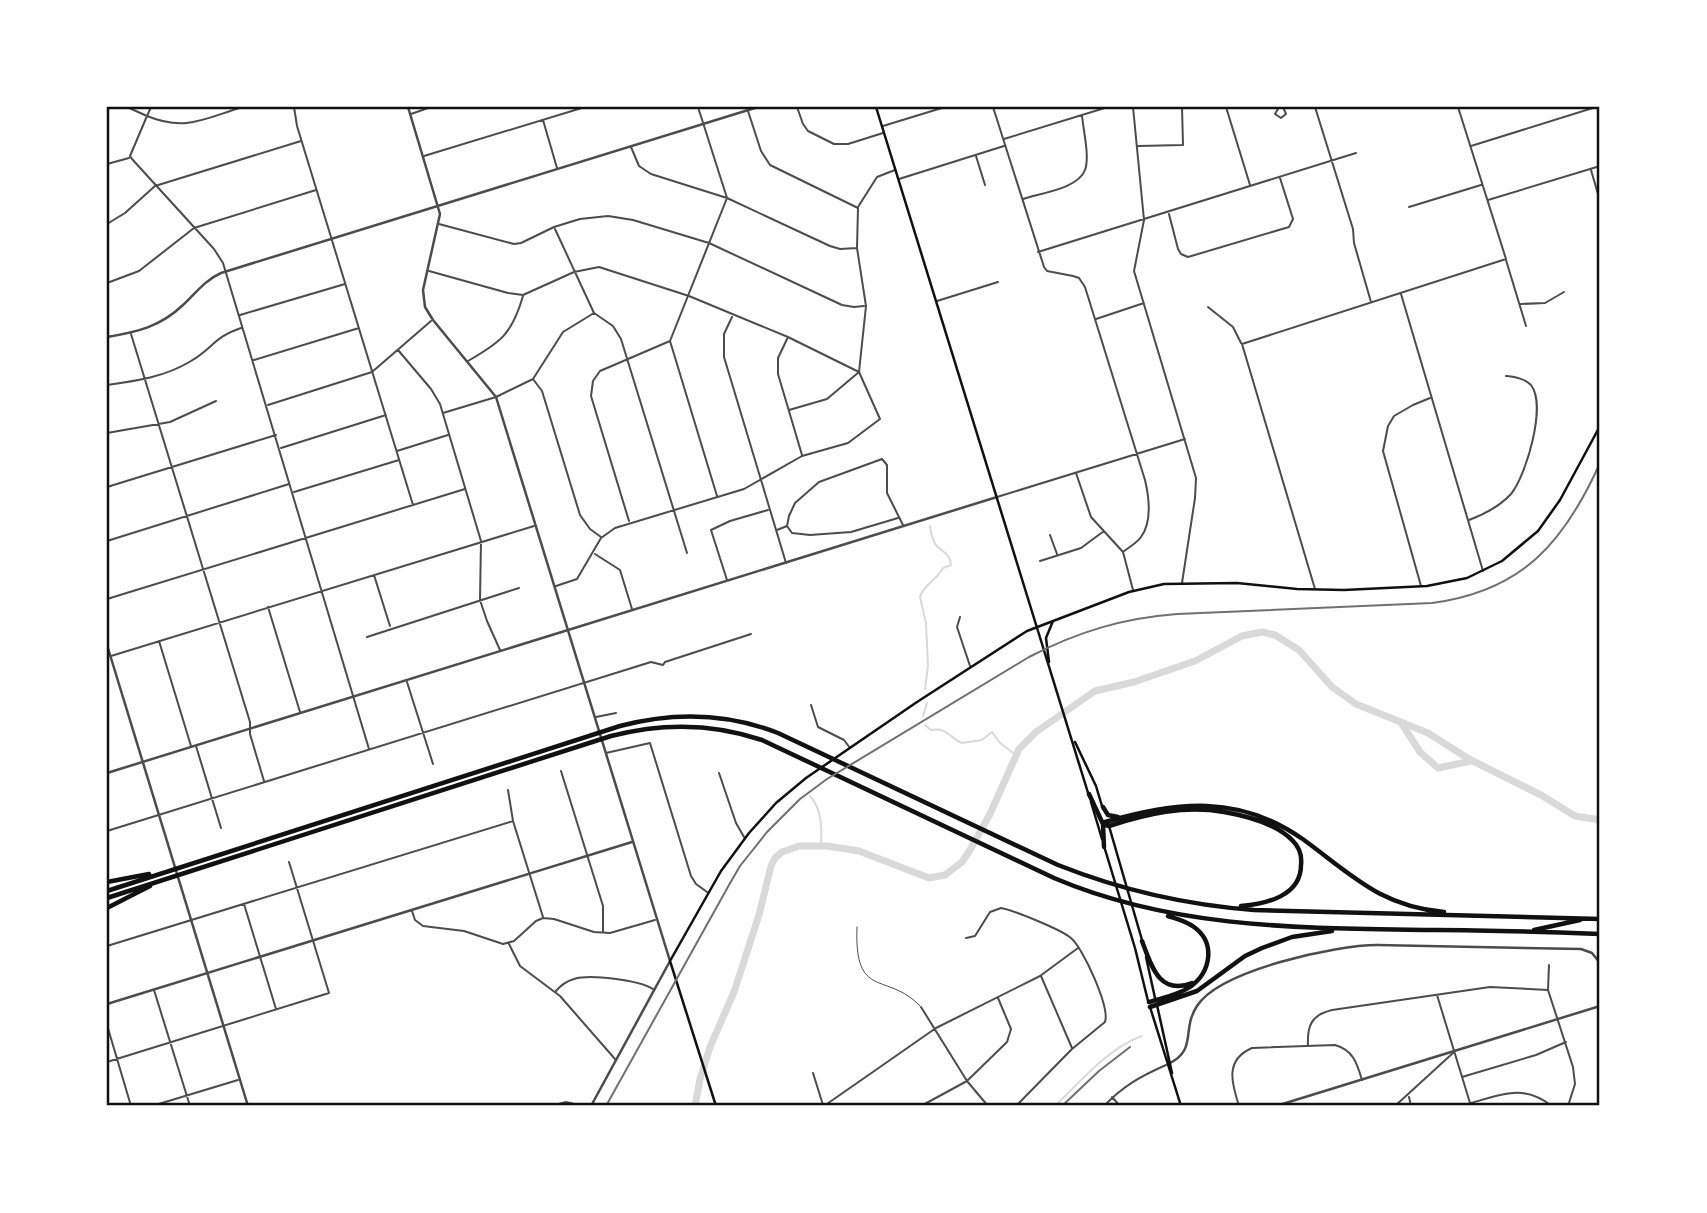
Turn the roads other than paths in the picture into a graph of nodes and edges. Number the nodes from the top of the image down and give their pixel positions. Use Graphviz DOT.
graph roads {
  1 [pos="127,107"];
  2 [pos="151,107"];
  3 [pos="243,107"];
  4 [pos="294,107"];
  5 [pos="408,107"];
  6 [pos="431,107"];
  7 [pos="585,107"];
  8 [pos="698,107"];
  9 [pos="758,107"];
  10 [pos="797,107"];
  11 [pos="876,107"];
  12 [pos="944,107"];
  13 [pos="993,107"];
  14 [pos="1108,107"];
  15 [pos="1133,107"];
  16 [pos="1182,107"];
  17 [pos="1226,107"];
  18 [pos="1315,107"];
  19 [pos="1458,107"];
  20 [pos="1596,107"];
  21 [pos="748,110"];
  22 [pos="410,114"];
  23 [pos="1082,115"];
  24 [pos="147,116"];
  25 [pos="543,120"];
  26 [pos="704,124"];
  27 [pos="882,127"];
  28 [pos="884,133"];
  29 [pos="1003,139"];
  30 [pos="301,141"];
  31 [pos="631,146"];
  32 [pos="1005,146"];
  33 [pos="1137,146"];
  34 [pos="1470,146"];
  35 [pos="1356,153"];
  36 [pos="976,155"];
  37 [pos="131,157"];
  38 [pos="423,157"];
  39 [pos="1331,160"];
  40 [pos="107,164"];
  41 [pos="1600,166"];
  42 [pos="557,169"];
  43 [pos="895,169"];
  44 [pos="1591,169"];
  45 [pos="1280,177"];
  46 [pos="898,180"];
  47 [pos="1482,184"];
  48 [pos="985,185"];
  49 [pos="155,186"];
  50 [pos="1250,186"];
  51 [pos="316,190"];
  52 [pos="727,198"];
  53 [pos="1021,199"];
  54 [pos="1487,200"];
  55 [pos="1600,201"];
  56 [pos="438,206"];
  57 [pos="1409,207"];
  58 [pos="858,208"];
  59 [pos="1168,212"];
  60 [pos="1144,220"];
  61 [pos="107,224"];
  62 [pos="439,224"];
  63 [pos="554,227"];
  64 [pos="194,228"];
  65 [pos="331,239"];
  66 [pos="709,243"];
  67 [pos="857,248"];
  68 [pos="1037,253"];
  69 [pos="1506,259"];
  70 [pos="427,271"];
  71 [pos="226,272"];
  72 [pos="574,272"];
  73 [pos="998,282"];
  74 [pos="107,283"];
  75 [pos="345,284"];
  76 [pos="1564,292"];
  77 [pos="1401,293"];
  78 [pos="523,295"];
  79 [pos="689,296"];
  80 [pos="936,302"];
  81 [pos="1143,303"];
  82 [pos="1371,303"];
  83 [pos="1520,304"];
  84 [pos="866,306"];
  85 [pos="1208,307"];
  86 [pos="594,313"];
  87 [pos="239,316"];
  88 [pos="732,316"];
  89 [pos="1095,319"];
  90 [pos="433,320"];
  91 [pos="1526,326"];
  92 [pos="359,327"];
  93 [pos="243,328"];
  94 [pos="131,333"];
  95 [pos="107,337"];
  96 [pos="788,337"];
  97 [pos="670,341"];
  98 [pos="1242,345"];
  99 [pos="398,350"];
  100 [pos="253,360"];
  101 [pos="628,360"];
  102 [pos="467,361"];
  103 [pos="372,372"];
  104 [pos="859,372"];
  105 [pos="1506,376"];
  106 [pos="145,379"];
  107 [pos="533,379"];
  108 [pos="107,385"];
  109 [pos="496,397"];
  110 [pos="1432,398"];
  111 [pos="216,401"];
  112 [pos="267,406"];
  113 [pos="789,410"];
  114 [pos="442,413"];
  115 [pos="386,415"];
  116 [pos="159,425"];
  117 [pos="1600,427"];
  118 [pos="107,433"];
  119 [pos="276,435"];
  120 [pos="448,436"];
  121 [pos="1186,439"];
  122 [pos="280,448"];
  123 [pos="396,451"];
  124 [pos="1382,451"];
  125 [pos="1378,452"];
  126 [pos="1137,454"];
  127 [pos="802,456"];
  128 [pos="399,460"];
  129 [pos="172,467"];
  130 [pos="1076,472"];
  131 [pos="761,479"];
  132 [pos="290,483"];
  133 [pos="107,487"];
  134 [pos="465,489"];
  135 [pos="293,493"];
  136 [pos="717,497"];
  137 [pos="997,497"];
  138 [pos="413,505"];
  139 [pos="770,509"];
  140 [pos="674,510"];
  141 [pos="186,516"];
  142 [pos="900,517"];
  143 [pos="1468,520"];
  144 [pos="629,522"];
  145 [pos="535,526"];
  146 [pos="788,526"];
  147 [pos="903,526"];
  148 [pos="776,530"];
  149 [pos="1104,531"];
  150 [pos="1049,535"];
  151 [pos="307,537"];
  152 [pos="601,538"];
  153 [pos="107,541"];
  154 [pos="481,541"];
  155 [pos="1123,552"];
  156 [pos="687,553"];
  157 [pos="594,554"];
  158 [pos="1057,555"];
  159 [pos="1040,561"];
  160 [pos="786,563"];
  161 [pos="203,569"];
  162 [pos="1483,571"];
  163 [pos="374,575"];
  164 [pos="727,581"];
  165 [pos="1182,583"];
  166 [pos="519,587"];
  167 [pos="554,587"];
  168 [pos="1421,587"];
  169 [pos="322,590"];
  170 [pos="1315,590"];
  171 [pos="1133,591"];
  172 [pos="107,599"];
  173 [pos="480,600"];
  174 [pos="268,607"];
  175 [pos="632,610"];
  176 [pos="960,617"];
  177 [pos="1054,619"];
  178 [pos="220,622"];
  179 [pos="1036,626"];
  180 [pos="390,627"];
  181 [pos="567,631"];
  182 [pos="751,634"];
  183 [pos="367,637"];
  184 [pos="159,641"];
  185 [pos="107,645"];
  186 [pos="501,651"];
  187 [pos="110,656"];
  188 [pos="970,667"];
  189 [pos="407,680"];
  190 [pos="584,682"];
  191 [pos="1054,682"];
  192 [pos="354,696"];
  193 [pos="811,705"];
  194 [pos="300,713"];
  195 [pos="616,713"];
  196 [pos="594,717"];
  197 [pos="250,729"];
  198 [pos="423,733"];
  199 [pos="1072,736"];
  200 [pos="194,746"];
  201 [pos="850,748"];
  202 [pos="369,749"];
  203 [pos="605,752"];
  204 [pos="142,762"];
  205 [pos="433,764"];
  206 [pos="561,771"];
  207 [pos="107,773"];
  208 [pos="719,773"];
  209 [pos="265,782"];
  210 [pos="508,790"];
  211 [pos="1088,794"];
  212 [pos="212,798"];
  213 [pos="1103,807"];
  214 [pos="158,815"];
  215 [pos="1122,817"];
  216 [pos="513,821"];
  217 [pos="1107,824"];
  218 [pos="221,828"];
  219 [pos="107,831"];
  220 [pos="745,838"];
  221 [pos="633,842"];
  222 [pos="1104,847"];
  223 [pos="587,856"];
  224 [pos="289,862"];
  225 [pos="184,865"];
  226 [pos="190,871"];
  227 [pos="530,873"];
  228 [pos="107,882"];
  229 [pos="297,888"];
  230 [pos="107,891"];
  231 [pos="708,893"];
  232 [pos="107,898"];
  233 [pos="244,904"];
  234 [pos="1213,906"];
  235 [pos="107,908"];
  236 [pos="1144,908"];
  237 [pos="411,910"];
  238 [pos="1479,915"];
  239 [pos="543,918"];
  240 [pos="1587,918"];
  241 [pos="1600,919"];
  242 [pos="191,920"];
  243 [pos="656,920"];
  244 [pos="857,927"];
  245 [pos="1361,930"];
  246 [pos="603,932"];
  247 [pos="1527,932"];
  248 [pos="1600,934"];
  249 [pos="966,938"];
  250 [pos="313,941"];
  251 [pos="1142,941"];
  252 [pos="508,943"];
  253 [pos="107,946"];
  254 [pos="1079,947"];
  255 [pos="260,957"];
  256 [pos="670,961"];
  257 [pos="1600,963"];
  258 [pos="1549,965"];
  259 [pos="207,973"];
  260 [pos="1040,976"];
  261 [pos="1199,979"];
  262 [pos="154,990"];
  263 [pos="654,990"];
  264 [pos="1548,990"];
  265 [pos="555,992"];
  266 [pos="1437,995"];
  267 [pos="998,998"];
  268 [pos="1156,1002"];
  269 [pos="107,1004"];
  270 [pos="1149,1004"];
  271 [pos="1600,1006"];
  272 [pos="921,1007"];
  273 [pos="276,1010"];
  274 [pos="1559,1018"];
  275 [pos="107,1025"];
  276 [pos="223,1026"];
  277 [pos="936,1028"];
  278 [pos="1566,1042"];
  279 [pos="170,1043"];
  280 [pos="1308,1046"];
  281 [pos="1072,1049"];
  282 [pos="1454,1052"];
  283 [pos="117,1059"];
  284 [pos="616,1060"];
  285 [pos="107,1062"];
  286 [pos="1169,1064"];
  287 [pos="813,1073"];
  288 [pos="1461,1077"];
  289 [pos="240,1080"];
  290 [pos="1362,1080"];
  291 [pos="967,1082"];
  292 [pos="1408,1095"];
  293 [pos="187,1096"];
  294 [pos="1112,1097"];
  295 [pos="1469,1105"];
  296 [pos="131,1106"];
  297 [pos="152,1106"];
  298 [pos="190,1106"];
  299 [pos="248,1106"];
  300 [pos="551,1106"];
  301 [pos="583,1106"];
  302 [pos="591,1106"];
  303 [pos="716,1106"];
  304 [pos="824,1106"];
  305 [pos="921,1106"];
  306 [pos="988,1106"];
  307 [pos="1016,1106"];
  308 [pos="1104,1106"];
  309 [pos="1120,1106"];
  310 [pos="1181,1106"];
  311 [pos="1239,1106"];
  312 [pos="1276,1106"];
  313 [pos="1395,1106"];
  314 [pos="1411,1106"];
  315 [pos="1552,1106"];
  316 [pos="1568,1106"];
  1 -- 24 [label="street"];
  2 -- 24 [label="street"];
  3 -- 24 [label="street"];
  4 -- 30 [label="street"];
  5 -- 22 [label="street"];
  6 -- 22 [label="street"];
  7 -- 25 [label="street"];
  8 -- 26 [label="street"];
  9 -- 21 [label="street"];
  10 -- 28 [label="street"];
  11 -- 27 [label="main road"];
  12 -- 27 [label="street"];
  13 -- 29 [label="street"];
  14 -- 23 [label="street"];
  15 -- 33 [label="street"];
  16 -- 33 [label="street"];
  17 -- 50 [label="street"];
  18 -- 39 [label="street"];
  19 -- 34 [label="street"];
  20 -- 34 [label="street"];
  21 -- 26 [label="street"];
  21 -- 58 [label="street"];
  22 -- 38 [label="street"];
  23 -- 29 [label="street"];
  23 -- 53 [label="street"];
  24 -- 37 [label="street"];
  25 -- 38 [label="street"];
  25 -- 42 [label="street"];
  26 -- 31 [label="street"];
  26 -- 52 [label="street"];
  27 -- 28 [label="main road"];
  28 -- 43 [label="main road"];
  29 -- 32 [label="street"];
  30 -- 49 [label="street"];
  30 -- 51 [label="street"];
  31 -- 42 [label="street"];
  31 -- 52 [label="street"];
  32 -- 36 [label="street"];
  32 -- 53 [label="street"];
  33 -- 60 [label="street"];
  34 -- 47 [label="street"];
  35 -- 39 [label="street"];
  36 -- 46 [label="street"];
  36 -- 48 [label="street"];
  37 -- 40 [label="street"];
  37 -- 49 [label="street"];
  38 -- 56 [label="street"];
  39 -- 45 [label="street"];
  39 -- 82 [label="street"];
  41 -- 44 [label="street"];
  42 -- 56 [label="street"];
  43 -- 46 [label="main road"];
  43 -- 58 [label="street"];
  44 -- 54 [label="street"];
  44 -- 55 [label="street"];
  45 -- 50 [label="street"];
  45 -- 59 [label="street"];
  46 -- 80 [label="main road"];
  47 -- 54 [label="street"];
  47 -- 57 [label="street"];
  49 -- 61 [label="street"];
  49 -- 64 [label="street"];
  50 -- 59 [label="street"];
  51 -- 64 [label="street"];
  51 -- 65 [label="street"];
  52 -- 66 [label="street"];
  52 -- 67 [label="street"];
  53 -- 68 [label="street"];
  54 -- 69 [label="street"];
  56 -- 62 [label="street"];
  56 -- 65 [label="street"];
  58 -- 67 [label="street"];
  59 -- 60 [label="street"];
  60 -- 68 [label="street"];
  60 -- 81 [label="street"];
  62 -- 63 [label="street"];
  62 -- 70 [label="street"];
  63 -- 66 [label="street"];
  63 -- 72 [label="street"];
  64 -- 71 [label="street"];
  64 -- 74 [label="street"];
  65 -- 71 [label="street"];
  65 -- 75 [label="street"];
  66 -- 79 [label="street"];
  66 -- 84 [label="street"];
  67 -- 84 [label="street"];
  68 -- 89 [label="street"];
  69 -- 77 [label="street"];
  69 -- 83 [label="street"];
  70 -- 78 [label="street"];
  70 -- 90 [label="street"];
  71 -- 87 [label="street"];
  71 -- 94 [label="street"];
  72 -- 78 [label="street"];
  72 -- 79 [label="street"];
  72 -- 86 [label="street"];
  73 -- 80 [label="street"];
  75 -- 87 [label="street"];
  75 -- 92 [label="street"];
  76 -- 83 [label="street"];
  77 -- 82 [label="street"];
  77 -- 110 [label="street"];
  78 -- 102 [label="street"];
  79 -- 88 [label="street"];
  79 -- 97 [label="street"];
  80 -- 137 [label="main road"];
  81 -- 89 [label="street"];
  81 -- 121 [label="street"];
  82 -- 98 [label="street"];
  83 -- 91 [label="street"];
  84 -- 104 [label="street"];
  85 -- 98 [label="street"];
  86 -- 101 [label="street"];
  86 -- 107 [label="street"];
  87 -- 93 [label="street"];
  88 -- 96 [label="street"];
  88 -- 131 [label="street"];
  89 -- 126 [label="street"];
  90 -- 99 [label="street"];
  90 -- 102 [label="street"];
  92 -- 100 [label="street"];
  92 -- 103 [label="street"];
  93 -- 100 [label="street"];
  93 -- 106 [label="street"];
  94 -- 95 [label="street"];
  94 -- 106 [label="street"];
  96 -- 104 [label="street"];
  96 -- 113 [label="street"];
  97 -- 101 [label="street"];
  97 -- 136 [label="street"];
  98 -- 170 [label="street"];
  99 -- 103 [label="street"];
  99 -- 114 [label="street"];
  100 -- 112 [label="street"];
  101 -- 140 [label="street"];
  101 -- 144 [label="street"];
  102 -- 109 [label="street"];
  103 -- 112 [label="street"];
  103 -- 115 [label="street"];
  104 -- 113 [label="street"];
  104 -- 127 [label="street"];
  105 -- 143 [label="street"];
  106 -- 108 [label="street"];
  106 -- 116 [label="street"];
  107 -- 109 [label="street"];
  107 -- 152 [label="street"];
  109 -- 114 [label="street"];
  109 -- 145 [label="street"];
  110 -- 124 [label="street"];
  110 -- 143 [label="street"];
  111 -- 116 [label="street"];
  112 -- 119 [label="street"];
  113 -- 127 [label="street"];
  114 -- 120 [label="street"];
  115 -- 122 [label="street"];
  115 -- 123 [label="street"];
  116 -- 118 [label="street"];
  116 -- 129 [label="street"];
  117 -- 162 [label="main road"];
  119 -- 122 [label="street"];
  119 -- 129 [label="street"];
  120 -- 123 [label="street"];
  120 -- 134 [label="street"];
  121 -- 126 [label="street"];
  121 -- 165 [label="street"];
  122 -- 132 [label="street"];
  123 -- 128 [label="street"];
  124 -- 125 [label="street"];
  124 -- 168 [label="street"];
  126 -- 130 [label="street"];
  126 -- 155 [label="street"];
  127 -- 131 [label="street"];
  128 -- 135 [label="street"];
  128 -- 138 [label="street"];
  129 -- 133 [label="street"];
  129 -- 141 [label="street"];
  130 -- 137 [label="street"];
  130 -- 149 [label="street"];
  131 -- 136 [label="street"];
  131 -- 139 [label="street"];
  132 -- 135 [label="street"];
  132 -- 141 [label="street"];
  134 -- 138 [label="street"];
  134 -- 154 [label="street"];
  135 -- 151 [label="street"];
  136 -- 140 [label="street"];
  137 -- 147 [label="street"];
  137 -- 179 [label="main road"];
  138 -- 151 [label="street"];
  139 -- 148 [label="street"];
  139 -- 164 [label="street"];
  140 -- 144 [label="street"];
  140 -- 156 [label="street"];
  141 -- 153 [label="street"];
  141 -- 161 [label="street"];
  142 -- 146 [label="street"];
  142 -- 146 [label="street"];
  142 -- 147 [label="street"];
  143 -- 162 [label="street"];
  144 -- 152 [label="street"];
  145 -- 154 [label="street"];
  145 -- 167 [label="street"];
  146 -- 148 [label="street"];
  147 -- 160 [label="street"];
  148 -- 160 [label="street"];
  149 -- 155 [label="street"];
  149 -- 158 [label="street"];
  150 -- 158 [label="street"];
  151 -- 161 [label="street"];
  151 -- 169 [label="street"];
  152 -- 157 [label="street"];
  154 -- 163 [label="street"];
  154 -- 173 [label="street"];
  155 -- 171 [label="street"];
  157 -- 167 [label="street"];
  157 -- 175 [label="street"];
  158 -- 159 [label="street"];
  160 -- 164 [label="street"];
  161 -- 172 [label="street"];
  161 -- 178 [label="street"];
  162 -- 168 [label="main road"];
  163 -- 169 [label="street"];
  163 -- 180 [label="street"];
  164 -- 175 [label="street"];
  165 -- 170 [label="main road"];
  165 -- 171 [label="main road"];
  166 -- 173 [label="street"];
  167 -- 181 [label="street"];
  168 -- 170 [label="main road"];
  169 -- 174 [label="street"];
  169 -- 192 [label="street"];
  171 -- 177 [label="main road"];
  173 -- 180 [label="street"];
  173 -- 186 [label="street"];
  174 -- 178 [label="street"];
  174 -- 194 [label="street"];
  175 -- 181 [label="street"];
  176 -- 188 [label="street"];
  177 -- 179 [label="main road"];
  177 -- 191 [label="main road"];
  178 -- 184 [label="street"];
  178 -- 197 [label="street"];
  179 -- 188 [label="main road"];
  179 -- 191 [label="main road"];
  180 -- 183 [label="street"];
  181 -- 186 [label="street"];
  181 -- 190 [label="street"];
  182 -- 190 [label="street"];
  184 -- 187 [label="street"];
  184 -- 200 [label="street"];
  185 -- 187 [label="street"];
  186 -- 189 [label="street"];
  187 -- 204 [label="street"];
  188 -- 201 [label="main road"];
  189 -- 192 [label="street"];
  189 -- 198 [label="street"];
  190 -- 196 [label="street"];
  190 -- 198 [label="street"];
  191 -- 199 [label="main road"];
  192 -- 194 [label="street"];
  192 -- 202 [label="street"];
  193 -- 201 [label="street"];
  194 -- 197 [label="street"];
  195 -- 196 [label="street"];
  196 -- 203 [label="street"];
  197 -- 200 [label="street"];
  197 -- 209 [label="street"];
  198 -- 202 [label="street"];
  198 -- 205 [label="street"];
  199 -- 211 [label="main road"];
  199 -- 213 [label="main road"];
  200 -- 204 [label="street"];
  200 -- 212 [label="street"];
  201 -- 220 [label="main road"];
  202 -- 209 [label="street"];
  203 -- 221 [label="street"];
  203 -- 231 [label="street"];
  204 -- 207 [label="street"];
  204 -- 214 [label="street"];
  206 -- 223 [label="street"];
  208 -- 220 [label="street"];
  209 -- 212 [label="street"];
  210 -- 216 [label="street"];
  211 -- 217 [label="highway"];
  211 -- 222 [label="main road"];
  212 -- 214 [label="street"];
  212 -- 218 [label="street"];
  213 -- 215 [label="highway"];
  213 -- 217 [label="main road"];
  214 -- 219 [label="street"];
  214 -- 242 [label="street"];
  215 -- 217 [label="highway"];
  215 -- 238 [label="highway"];
  216 -- 227 [label="street"];
  216 -- 229 [label="street"];
  217 -- 222 [label="highway"];
  217 -- 234 [label="highway"];
  217 -- 251 [label="main road"];
  220 -- 231 [label="main road"];
  221 -- 223 [label="street"];
  221 -- 243 [label="street"];
  222 -- 270 [label="main road"];
  223 -- 227 [label="street"];
  223 -- 246 [label="street"];
  224 -- 229 [label="street"];
  225 -- 228 [label="highway"];
  225 -- 230 [label="highway"];
  225 -- 234 [label="highway"];
  226 -- 232 [label="highway"];
  226 -- 235 [label="highway"];
  226 -- 236 [label="highway"];
  227 -- 237 [label="street"];
  227 -- 239 [label="street"];
  229 -- 233 [label="street"];
  229 -- 250 [label="street"];
  231 -- 256 [label="main road"];
  233 -- 242 [label="street"];
  233 -- 255 [label="street"];
  234 -- 238 [label="highway"];
  236 -- 245 [label="highway"];
  236 -- 261 [label="highway"];
  237 -- 250 [label="street"];
  237 -- 252 [label="street"];
  238 -- 240 [label="highway"];
  239 -- 246 [label="street"];
  239 -- 252 [label="street"];
  240 -- 241 [label="highway"];
  240 -- 247 [label="highway"];
  242 -- 253 [label="street"];
  242 -- 259 [label="street"];
  243 -- 246 [label="street"];
  243 -- 256 [label="street"];
  244 -- 272 [label="lane"];
  245 -- 247 [label="highway"];
  245 -- 268 [label="highway"];
  247 -- 248 [label="highway"];
  249 -- 254 [label="street"];
  250 -- 255 [label="street"];
  250 -- 273 [label="street"];
  251 -- 261 [label="highway"];
  251 -- 268 [label="main road"];
  252 -- 265 [label="street"];
  254 -- 260 [label="street"];
  254 -- 281 [label="street"];
  255 -- 259 [label="street"];
  255 -- 273 [label="street"];
  256 -- 263 [label="street"];
  256 -- 303 [label="main road"];
  257 -- 286 [label="street"];
  258 -- 264 [label="street"];
  259 -- 262 [label="street"];
  259 -- 276 [label="street"];
  260 -- 267 [label="street"];
  260 -- 281 [label="street"];
  261 -- 268 [label="highway"];
  262 -- 269 [label="street"];
  262 -- 279 [label="street"];
  263 -- 265 [label="street"];
  263 -- 284 [label="street"];
  264 -- 266 [label="street"];
  264 -- 274 [label="street"];
  265 -- 284 [label="street"];
  266 -- 280 [label="street"];
  266 -- 282 [label="street"];
  267 -- 277 [label="street"];
  267 -- 291 [label="street"];
  268 -- 270 [label="highway"];
  268 -- 286 [label="main road"];
  270 -- 286 [label="main road"];
  271 -- 274 [label="street"];
  272 -- 277 [label="street"];
  273 -- 276 [label="street"];
  274 -- 278 [label="street"];
  274 -- 282 [label="street"];
  275 -- 283 [label="street"];
  276 -- 279 [label="street"];
  276 -- 289 [label="street"];
  277 -- 291 [label="street"];
  277 -- 304 [label="street"];
  278 -- 288 [label="street"];
  278 -- 316 [label="street"];
  279 -- 283 [label="street"];
  279 -- 293 [label="street"];
  280 -- 290 [label="street"];
  280 -- 311 [label="street"];
  281 -- 307 [label="street"];
  282 -- 288 [label="street"];
  282 -- 290 [label="street"];
  282 -- 292 [label="street"];
  283 -- 285 [label="street"];
  283 -- 296 [label="street"];
  284 -- 302 [label="street"];
  286 -- 294 [label="street"];
  286 -- 310 [label="main road"];
  287 -- 304 [label="street"];
  288 -- 295 [label="street"];
  289 -- 293 [label="street"];
  289 -- 299 [label="street"];
  290 -- 312 [label="street"];
  291 -- 305 [label="street"];
  291 -- 306 [label="street"];
  292 -- 313 [label="street"];
  292 -- 314 [label="street"];
  293 -- 297 [label="street"];
  293 -- 298 [label="street"];
  294 -- 308 [label="street"];
  294 -- 309 [label="street"];
  295 -- 315 [label="street"];
  300 -- 301 [label="street"];
}
